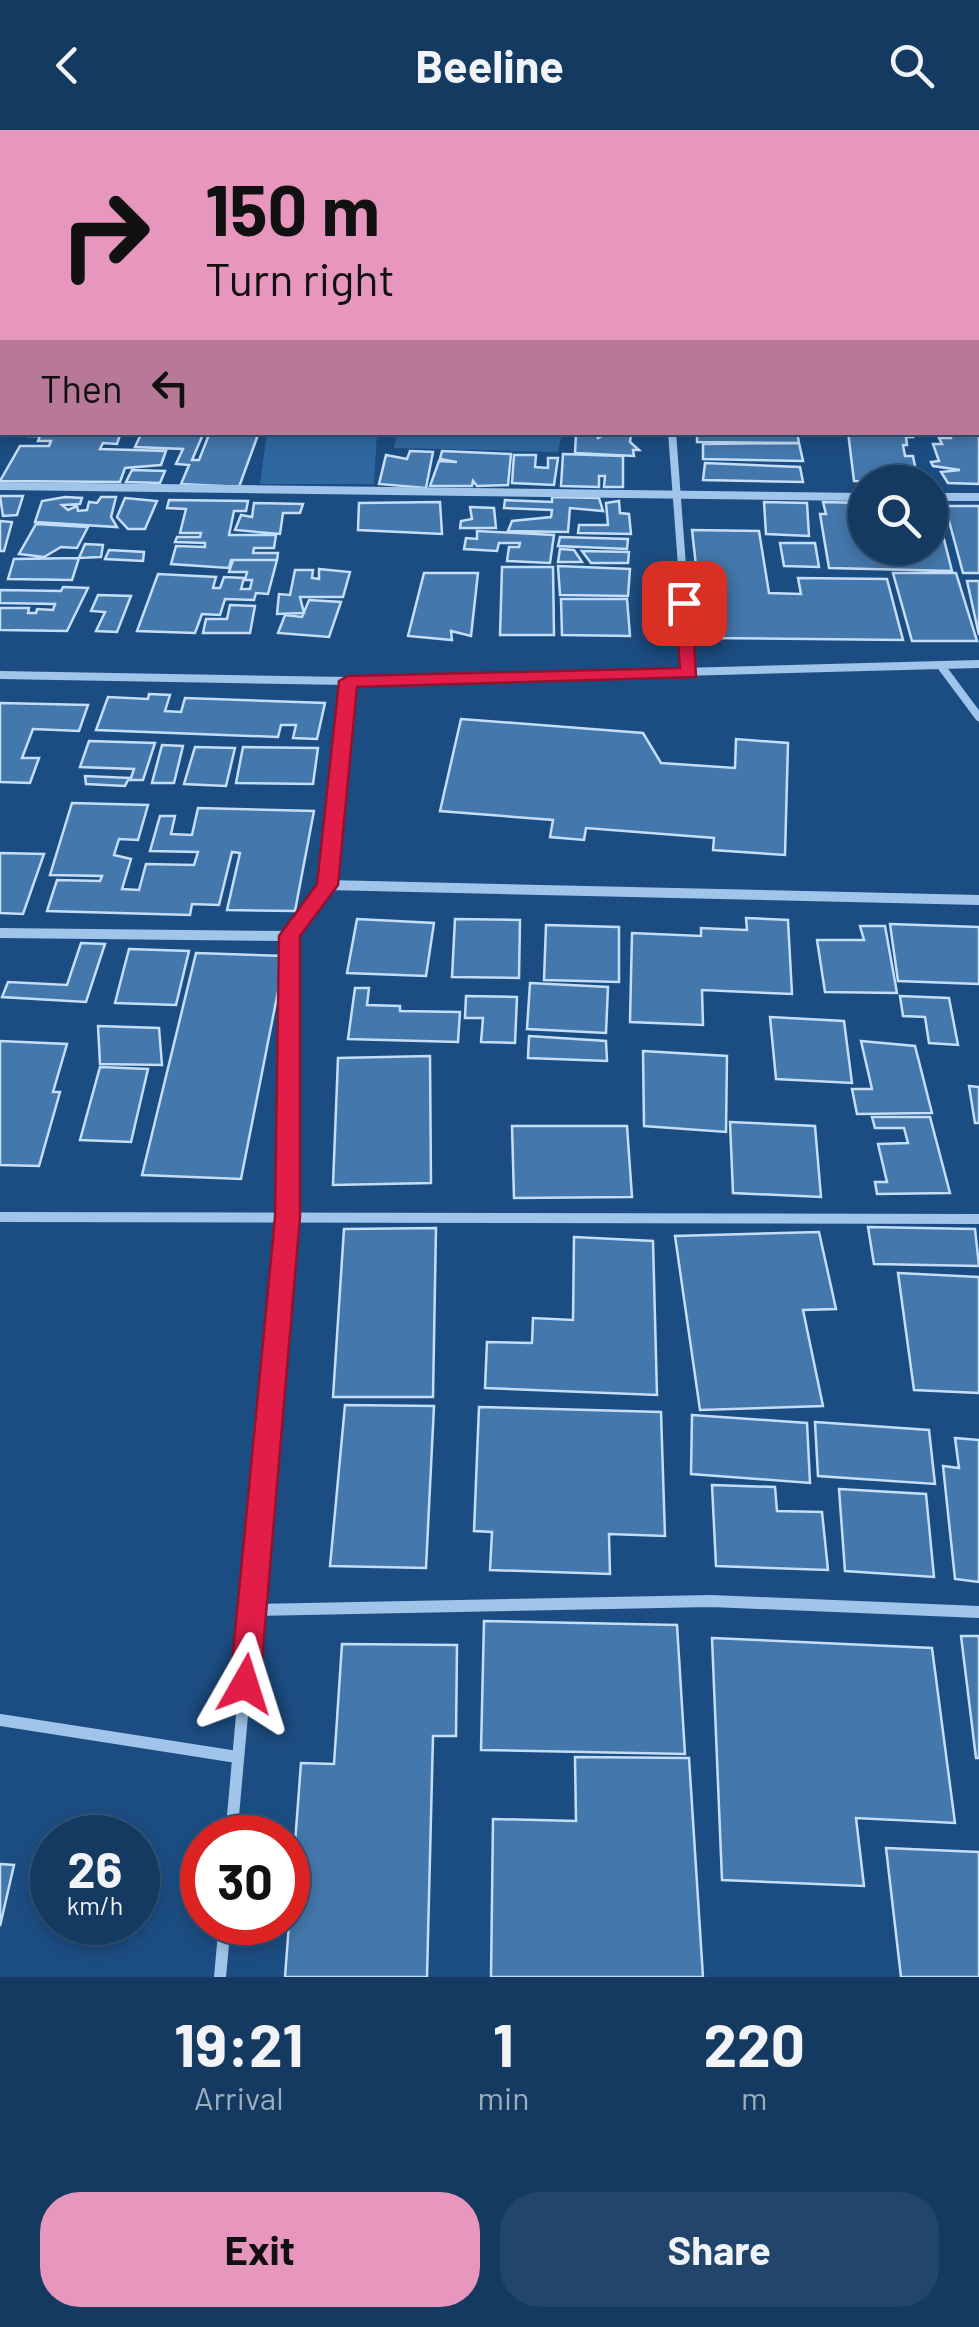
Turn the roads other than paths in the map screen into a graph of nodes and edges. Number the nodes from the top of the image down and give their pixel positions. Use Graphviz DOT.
graph roads {
  1 [pos="672,435"];
  2 [pos="0,486"];
  3 [pos="979,496"];
  4 [pos="674,497"];
  5 [pos="848,497"];
  6 [pos="948,497"];
  7 [pos="979,664"];
  8 [pos="942,666"];
  9 [pos="690,673"];
  10 [pos="0,675"];
  11 [pos="348,681"];
  12 [pos="979,718"];
  13 [pos="327,885"];
  14 [pos="979,900"];
  15 [pos="0,934"];
  16 [pos="290,936"];
  17 [pos="0,1216"];
  18 [pos="287,1217"];
  19 [pos="979,1220"];
  20 [pos="252,1610"];
  21 [pos="979,1612"];
  22 [pos="0,1720"];
  23 [pos="238,1756"];
  24 [pos="233,1815"];
  25 [pos="223,1945"];
  26 [pos="220,1977"];
  1 -- 4 [label="street"];
  2 -- 4 [label="street"];
  3 -- 6 [label="street"];
  4 -- 5 [label="street"];
  4 -- 9 [label="street"];
  7 -- 8 [label="street"];
  8 -- 9 [label="street"];
  8 -- 12 [label="street"];
  9 -- 11 [label="street"];
  10 -- 11 [label="street"];
  11 -- 13 [label="street"];
  13 -- 14 [label="street"];
  13 -- 16 [label="street"];
  15 -- 16 [label="street"];
  16 -- 18 [label="street"];
  17 -- 18 [label="street"];
  18 -- 19 [label="street"];
  18 -- 20 [label="street"];
  20 -- 21 [label="street"];
  20 -- 23 [label="street"];
  22 -- 23 [label="street"];
  23 -- 24 [label="street"];
  25 -- 26 [label="street"];
}
